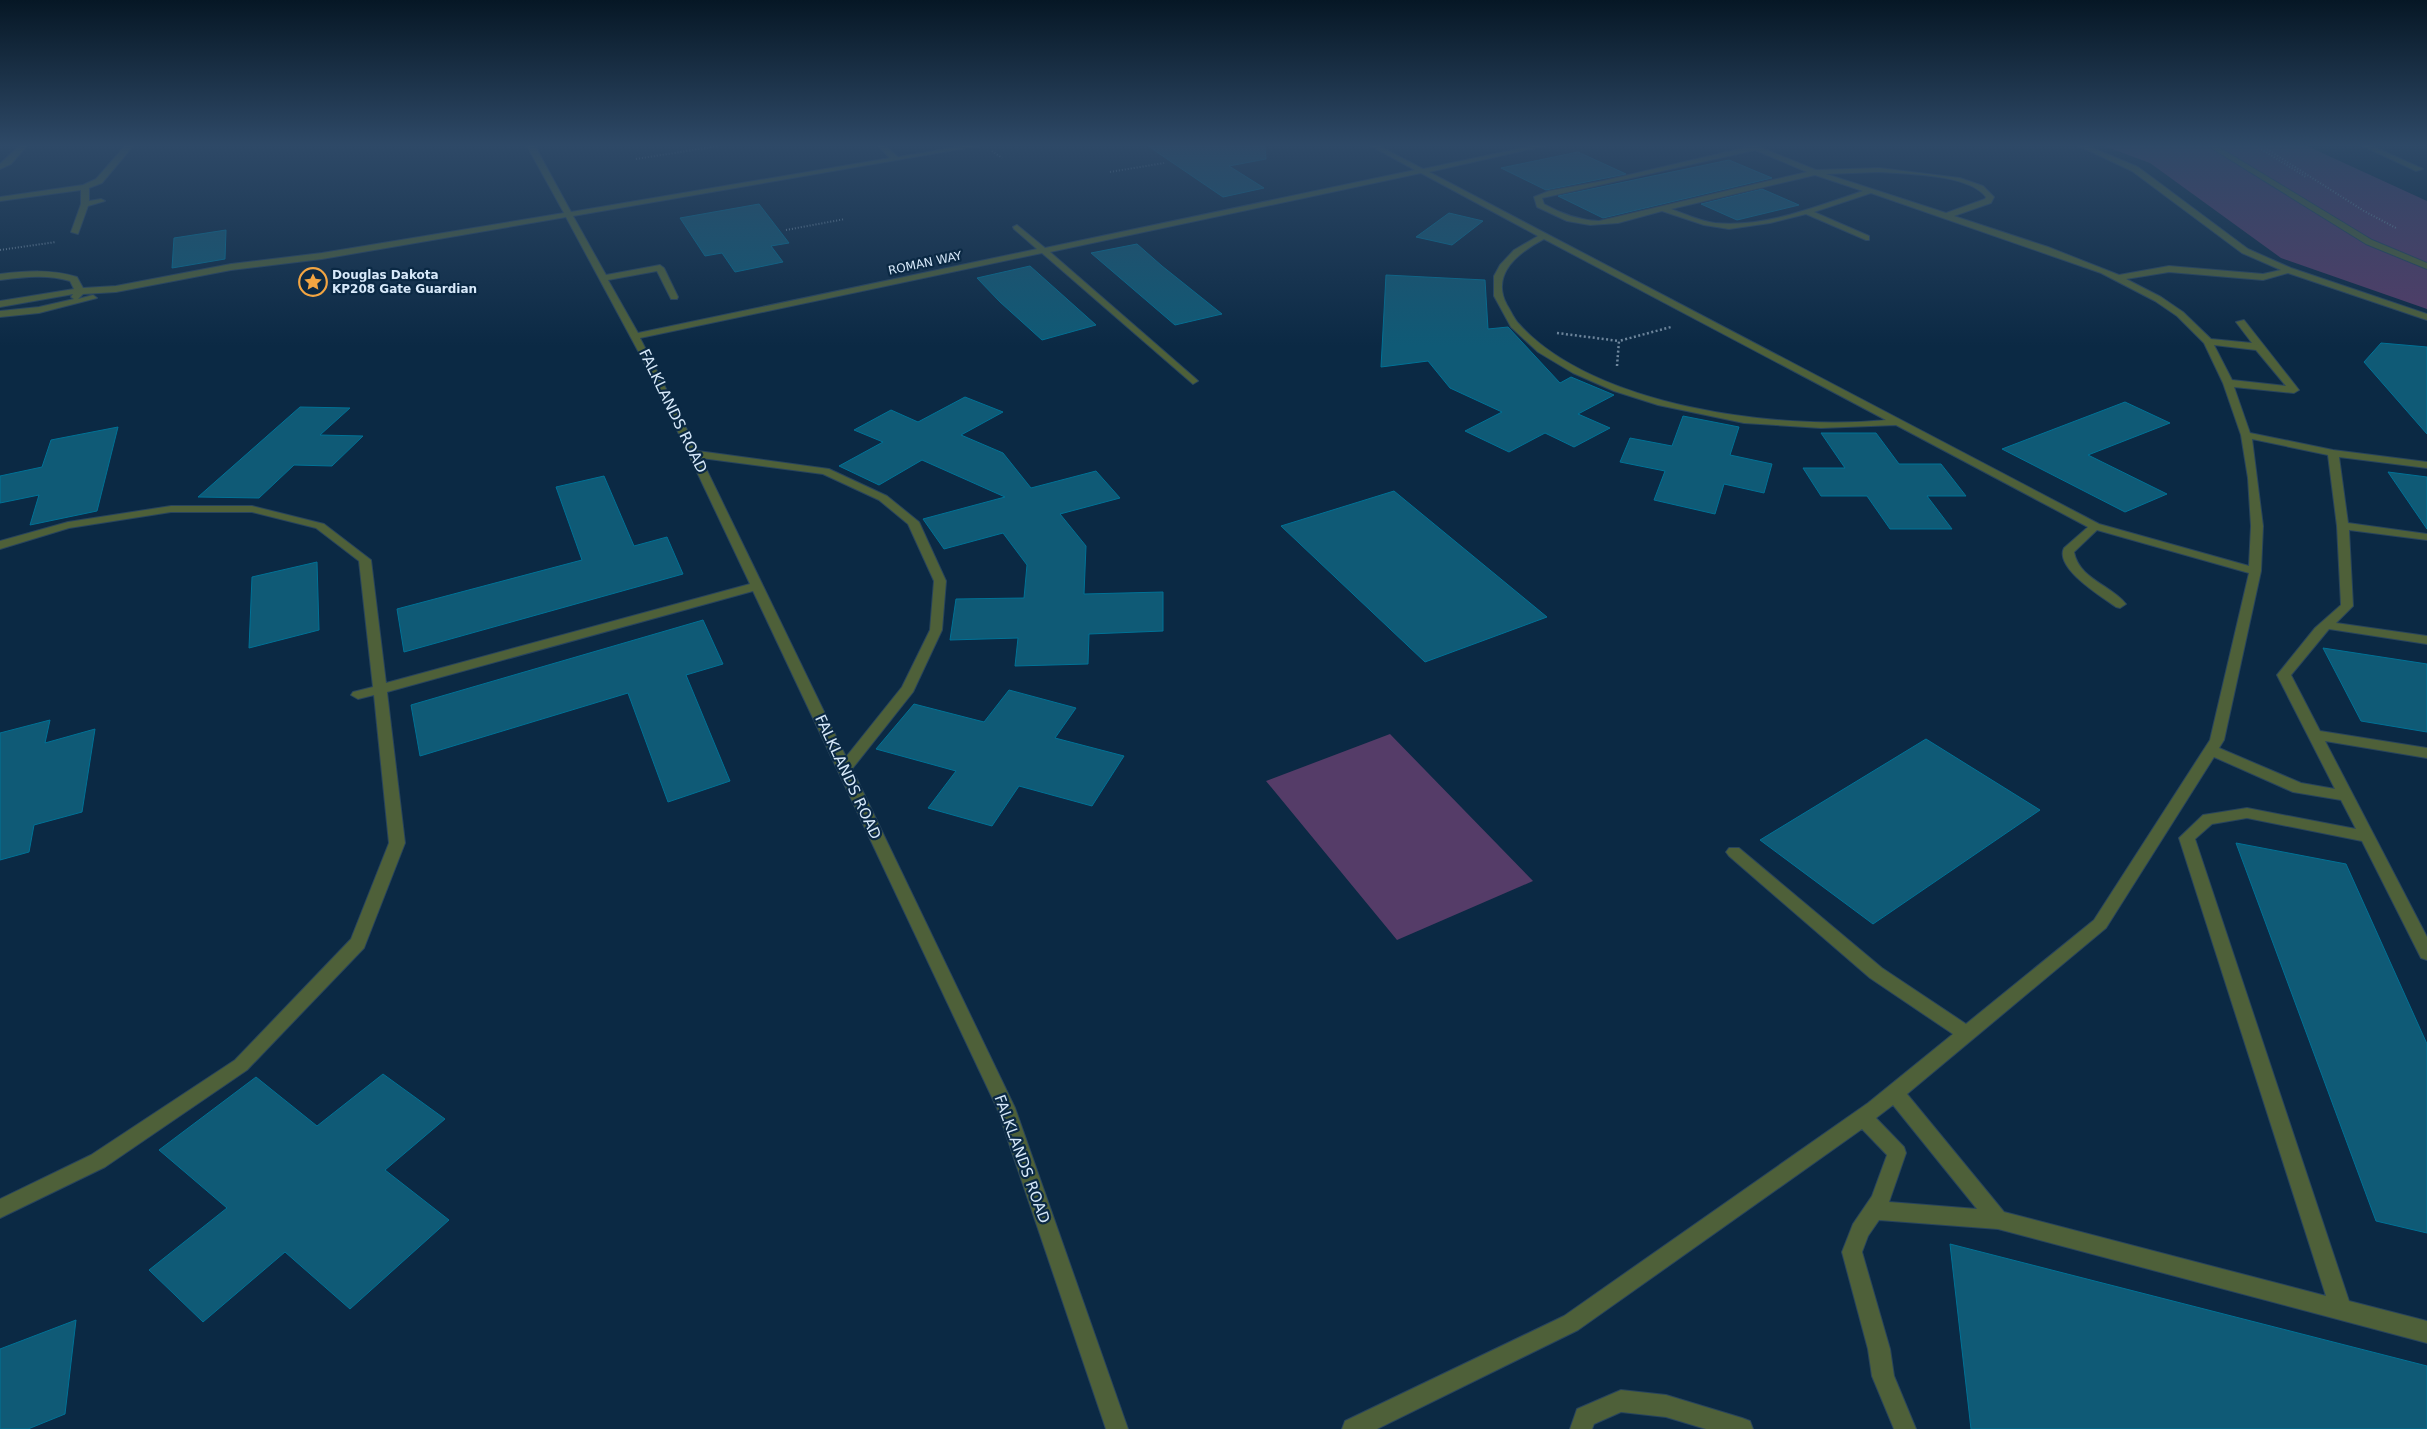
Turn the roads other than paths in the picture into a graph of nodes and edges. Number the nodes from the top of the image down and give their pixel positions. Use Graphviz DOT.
graph roads {
  1 [pos="82,213"];
  2 [pos="574,213"];
  3 [pos="1220,213"];
  4 [pos="1500,213"];
  5 [pos="1554,213"];
  6 [pos="1645,213"];
  7 [pos="1675,213"];
  8 [pos="1798,213"];
  9 [pos="1810,213"];
  10 [pos="1936,213"];
  11 [pos="1955,213"];
  12 [pos="2194,213"];
  13 [pos="2321,213"];
  14 [pos="566,214"];
  15 [pos="1946,216"];
  16 [pos="507,224"];
  17 [pos="1017,227"];
  18 [pos="75,232"];
  19 [pos="577,233"];
  20 [pos="1544,236"];
  21 [pos="1866,238"];
  22 [pos="1042,251"];
  23 [pos="322,256"];
  24 [pos="2427,266"];
  25 [pos="2288,270"];
  26 [pos="0,277"];
  27 [pos="603,278"];
  28 [pos="2119,278"];
  29 [pos="80,292"];
  30 [pos="674,296"];
  31 [pos="0,304"];
  32 [pos="66,304"];
  33 [pos="0,314"];
  34 [pos="2427,317"];
  35 [pos="2241,322"];
  36 [pos="636,336"];
  37 [pos="2208,342"];
  38 [pos="2259,347"];
  39 [pos="1193,381"];
  40 [pos="2228,383"];
  41 [pos="1897,422"];
  42 [pos="2246,434"];
  43 [pos="2333,453"];
  44 [pos="694,454"];
  45 [pos="2427,465"];
  46 [pos="2095,526"];
  47 [pos="2343,526"];
  48 [pos="2427,537"];
  49 [pos="0,545"];
  50 [pos="2255,571"];
  51 [pos="757,586"];
  52 [pos="2120,604"];
  53 [pos="2327,625"];
  54 [pos="2427,640"];
  55 [pos="380,689"];
  56 [pos="358,695"];
  57 [pos="2316,735"];
  58 [pos="2210,750"];
  59 [pos="2427,752"];
  60 [pos="844,769"];
  61 [pos="2348,796"];
  62 [pos="2369,837"];
  63 [pos="1734,852"];
  64 [pos="2427,953"];
  65 [pos="1967,1034"];
  66 [pos="1895,1092"];
  67 [pos="1863,1117"];
  68 [pos="0,1209"];
  69 [pos="1874,1210"];
  70 [pos="1998,1220"];
  71 [pos="2341,1309"];
  72 [pos="2427,1332"];
  73 [pos="1116,1429"];
  74 [pos="1353,1429"];
  75 [pos="1581,1429"];
  76 [pos="1742,1429"];
  77 [pos="1905,1429"];
  1 -- 18 [label="street"];
  2 -- 14 [label="street"];
  3 -- 22 [label="street, ROMAN WAY"];
  4 -- 20 [label="street"];
  5 -- 6 [label="street"];
  7 -- 8 [label="street"];
  9 -- 21 [label="street"];
  10 -- 15 [label="street"];
  11 -- 15 [label="street"];
  12 -- 25 [label="street"];
  13 -- 24 [label="street"];
  14 -- 16 [label="street"];
  14 -- 19 [label="street, FALKLANDS ROAD"];
  15 -- 28 [label="street"];
  16 -- 19 [label="street"];
  16 -- 23 [label="street"];
  17 -- 22 [label="street"];
  19 -- 27 [label="street, FALKLANDS ROAD"];
  20 -- 41 [label="street"];
  20 -- 41 [label="street"];
  22 -- 36 [label="street, ROMAN WAY"];
  22 -- 39 [label="street"];
  23 -- 29 [label="street"];
  23 -- 32 [label="street"];
  25 -- 28 [label="street"];
  25 -- 34 [label="street"];
  26 -- 29 [label="street"];
  27 -- 30 [label="street"];
  27 -- 36 [label="street, FALKLANDS ROAD"];
  28 -- 37 [label="street"];
  29 -- 31 [label="street"];
  29 -- 32 [label="street"];
  32 -- 33 [label="street"];
  35 -- 38 [label="street"];
  36 -- 44 [label="street, FALKLANDS ROAD"];
  37 -- 38 [label="street"];
  37 -- 40 [label="street"];
  38 -- 40 [label="street"];
  40 -- 42 [label="street"];
  41 -- 46 [label="street"];
  42 -- 43 [label="street"];
  42 -- 50 [label="street"];
  43 -- 45 [label="street"];
  43 -- 47 [label="street"];
  44 -- 51 [label="street, FALKLANDS ROAD"];
  44 -- 60 [label="street"];
  46 -- 50 [label="street"];
  46 -- 52 [label="street"];
  47 -- 48 [label="street"];
  47 -- 53 [label="street"];
  49 -- 55 [label="street"];
  50 -- 58 [label="street"];
  51 -- 55 [label="street"];
  51 -- 60 [label="street, FALKLANDS ROAD"];
  53 -- 54 [label="street"];
  53 -- 57 [label="street"];
  55 -- 56 [label="street"];
  55 -- 68 [label="street"];
  57 -- 59 [label="street"];
  57 -- 61 [label="street"];
  58 -- 61 [label="street"];
  58 -- 65 [label="street"];
  60 -- 73 [label="street, FALKLANDS ROAD"];
  61 -- 62 [label="street"];
  62 -- 64 [label="street"];
  62 -- 71 [label="street"];
  63 -- 65 [label="street"];
  65 -- 66 [label="street"];
  66 -- 67 [label="street"];
  66 -- 70 [label="street"];
  67 -- 69 [label="street"];
  67 -- 74 [label="street"];
  69 -- 70 [label="street"];
  69 -- 77 [label="street"];
  70 -- 71 [label="street"];
  71 -- 72 [label="street"];
  75 -- 76 [label="street"];
}
